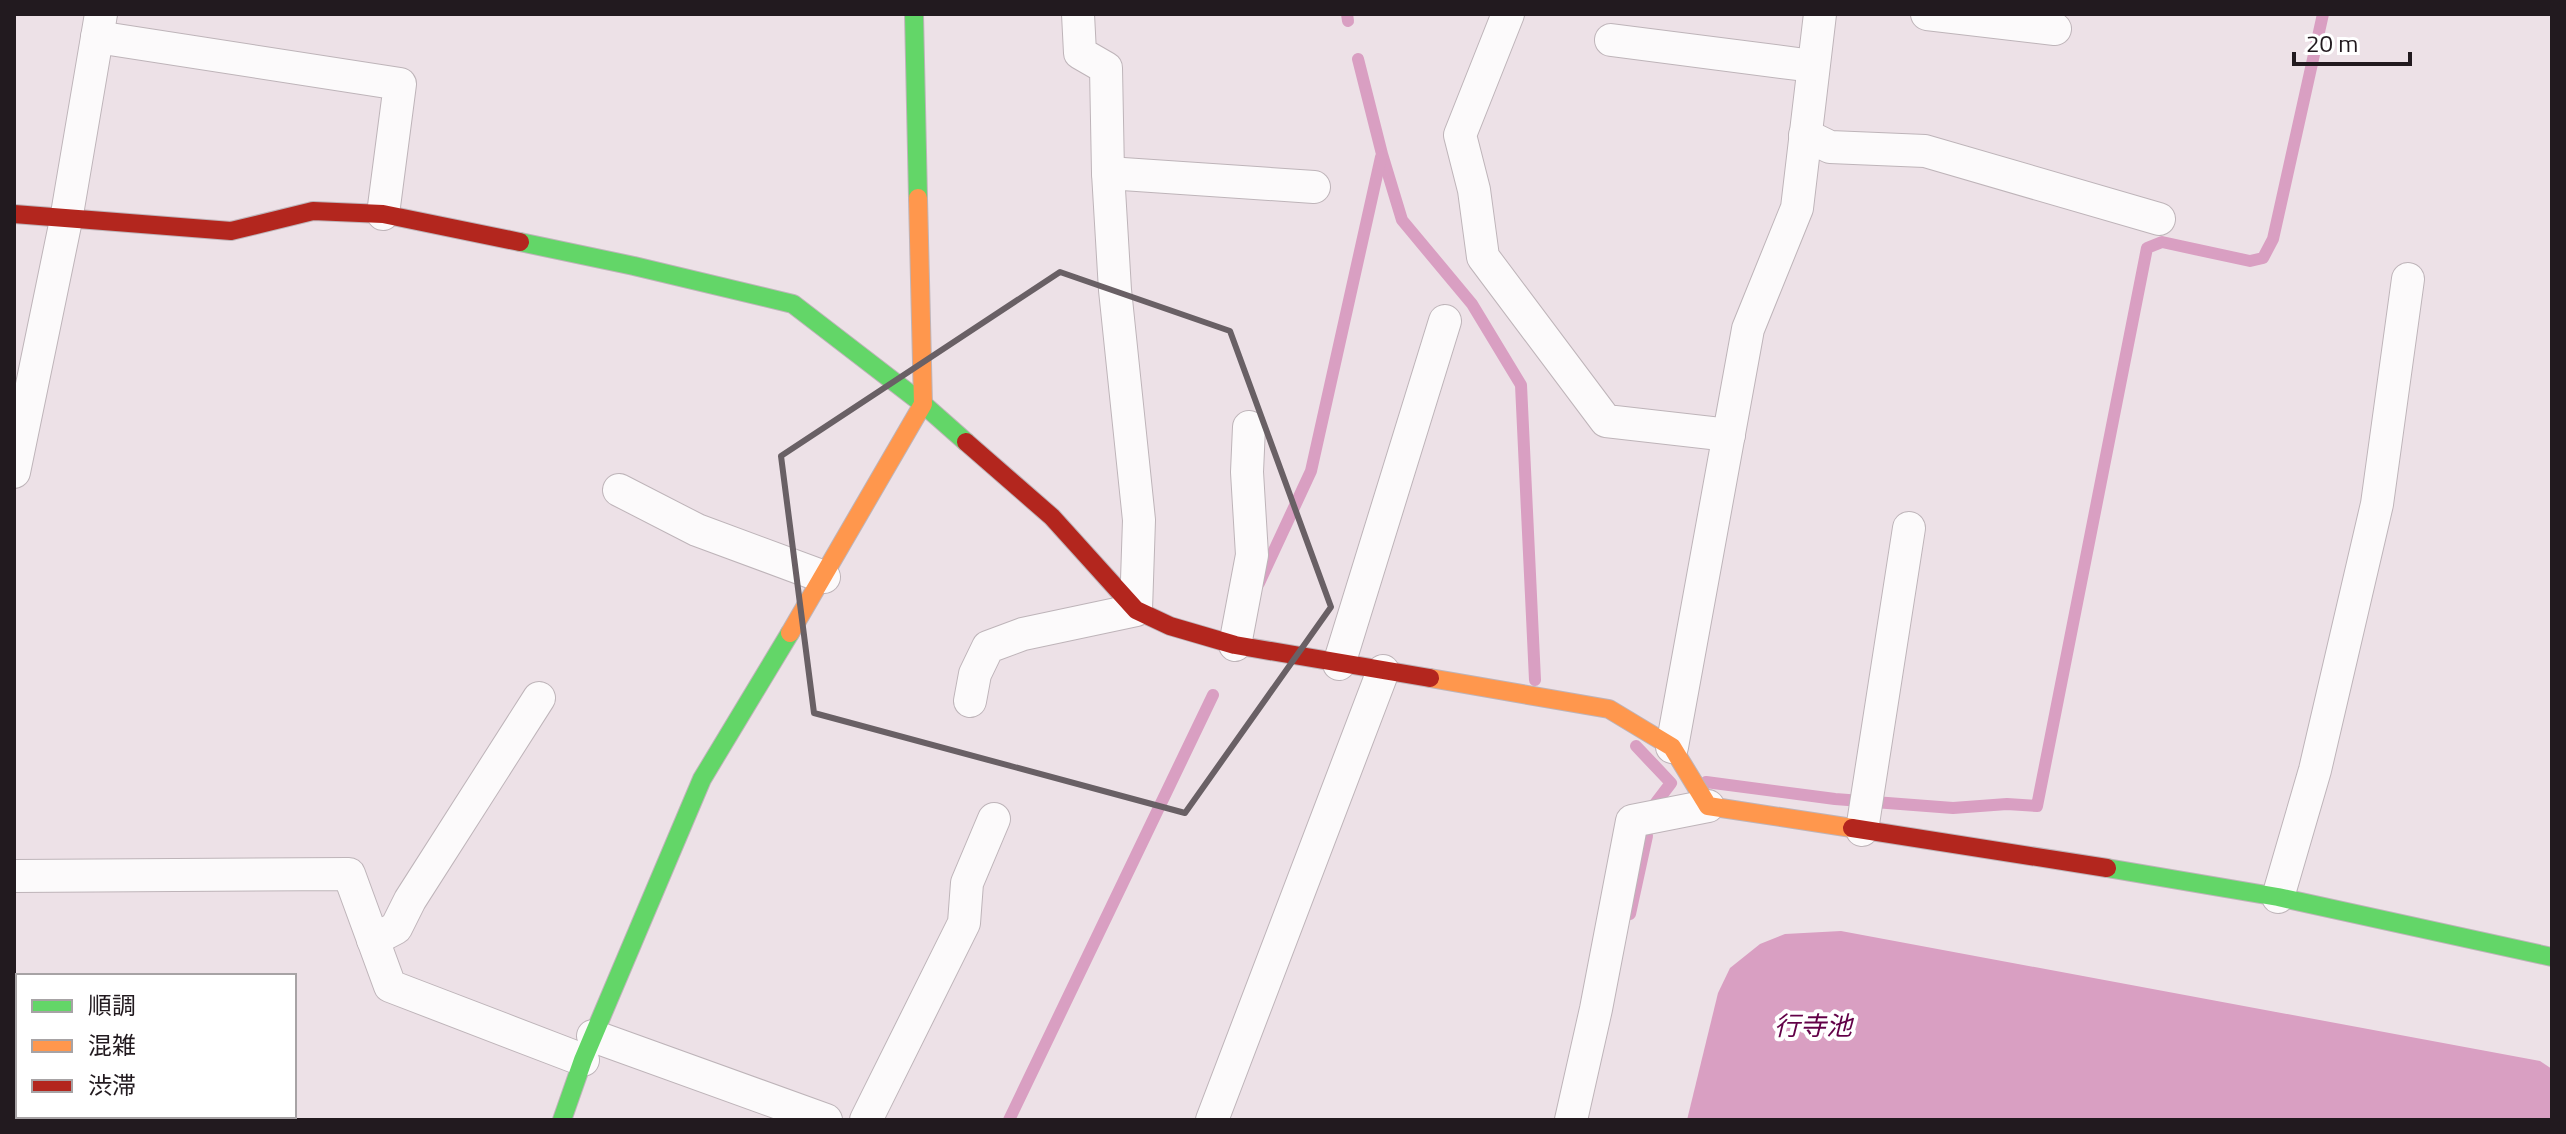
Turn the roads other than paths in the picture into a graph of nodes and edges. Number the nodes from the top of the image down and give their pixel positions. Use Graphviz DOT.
graph roads {
  1 [pos="914,14"];
  2 [pos="1078,14"];
  3 [pos="1508,14"];
  4 [pos="1820,14"];
  5 [pos="1927,14"];
  6 [pos="99,26"];
  7 [pos="2055,29"];
  8 [pos="1611,40"];
  9 [pos="1813,66"];
  10 [pos="1805,135"];
  11 [pos="1108,173"];
  12 [pos="1314,187"];
  13 [pos="14,214"];
  14 [pos="383,214"];
  15 [pos="2159,219"];
  16 [pos="66,220"];
  17 [pos="2408,279"];
  18 [pos="1445,321"];
  19 [pos="923,404"];
  20 [pos="1249,427"];
  21 [pos="1729,435"];
  22 [pos="14,472"];
  23 [pos="619,490"];
  24 [pos="1909,528"];
  25 [pos="824,577"];
  26 [pos="1136,610"];
  27 [pos="1235,645"];
  28 [pos="1339,664"];
  29 [pos="1383,671"];
  30 [pos="539,698"];
  31 [pos="970,701"];
  32 [pos="1672,747"];
  33 [pos="1699,791"];
  34 [pos="1865,812"];
  35 [pos="994,819"];
  36 [pos="14,876"];
  37 [pos="2278,897"];
  38 [pos="373,940"];
  39 [pos="2552,957"];
  40 [pos="588,1048"];
  41 [pos="562,1120"];
  42 [pos="826,1120"];
  43 [pos="866,1120"];
  44 [pos="1212,1120"];
  45 [pos="1571,1120"];
  1 -- 19 [label="street"];
  2 -- 11 [label="street"];
  3 -- 21 [label="street"];
  4 -- 9 [label="street"];
  5 -- 7 [label="street"];
  6 -- 14 [label="street"];
  6 -- 16 [label="street"];
  8 -- 9 [label="street"];
  9 -- 10 [label="street"];
  10 -- 15 [label="street"];
  10 -- 21 [label="street"];
  11 -- 12 [label="street"];
  11 -- 26 [label="street"];
  13 -- 16 [label="street"];
  14 -- 16 [label="street"];
  14 -- 19 [label="street"];
  16 -- 22 [label="street"];
  17 -- 37 [label="street"];
  18 -- 28 [label="street"];
  19 -- 25 [label="street"];
  19 -- 26 [label="street"];
  20 -- 27 [label="street"];
  21 -- 32 [label="street"];
  23 -- 25 [label="street"];
  24 -- 34 [label="street"];
  25 -- 40 [label="street"];
  26 -- 27 [label="street"];
  26 -- 31 [label="street"];
  27 -- 28 [label="street"];
  28 -- 29 [label="street"];
  29 -- 32 [label="street"];
  29 -- 44 [label="street"];
  30 -- 38 [label="street"];
  32 -- 33 [label="street"];
  33 -- 34 [label="street"];
  33 -- 45 [label="street"];
  34 -- 37 [label="street"];
  35 -- 43 [label="street"];
  36 -- 38 [label="street"];
  37 -- 39 [label="street"];
  38 -- 40 [label="street"];
  40 -- 41 [label="street"];
  40 -- 42 [label="street"];
}
